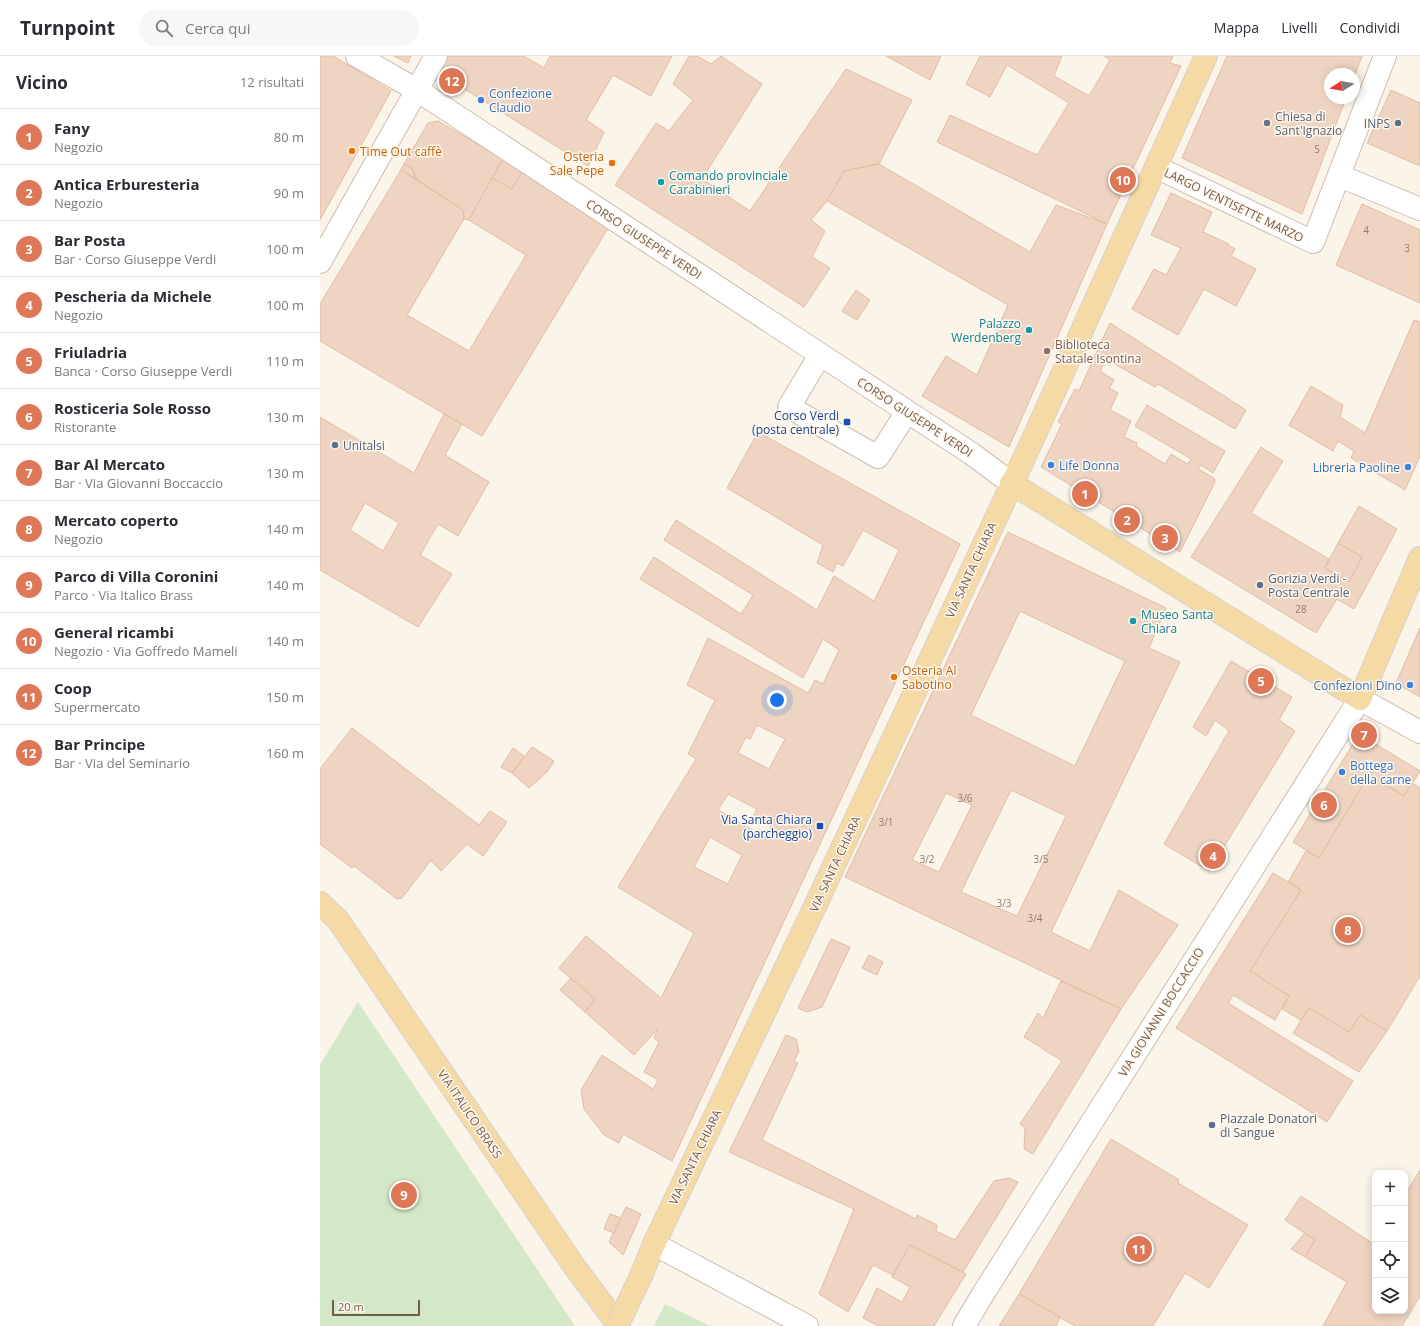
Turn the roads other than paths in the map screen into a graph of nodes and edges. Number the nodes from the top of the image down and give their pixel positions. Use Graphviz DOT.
graph roads {
  1 [pos="357,56"];
  2 [pos="436,56"];
  3 [pos="1385,56"];
  4 [pos="1201,58"];
  5 [pos="417,90"];
  6 [pos="1156,167"];
  7 [pos="1340,176"];
  8 [pos="1420,209"];
  9 [pos="320,262"];
  10 [pos="820,355"];
  11 [pos="907,412"];
  12 [pos="1011,483"];
  13 [pos="1420,558"];
  14 [pos="1360,699"];
  15 [pos="1420,732"];
  16 [pos="320,903"];
  17 [pos="654,1244"];
  18 [pos="618,1326"];
  19 [pos="807,1326"];
  20 [pos="964,1326"];
  1 -- 5 [label="street, CORSO GIUSEPPE VERDI"];
  2 -- 5 [label="street"];
  3 -- 7 [label="street, LARGO VENTISETTE MARZO"];
  4 -- 6 [label="main road, VIA SANTA CHIARA"];
  5 -- 9 [label="street"];
  5 -- 10 [label="street, CORSO GIUSEPPE VERDI"];
  6 -- 7 [label="street, LARGO VENTISETTE MARZO"];
  6 -- 12 [label="main road, VIA SANTA CHIARA"];
  7 -- 8 [label="street"];
  10 -- 11 [label="street, CORSO GIUSEPPE VERDI"];
  10 -- 11 [label="street"];
  11 -- 12 [label="street, CORSO GIUSEPPE VERDI"];
  12 -- 14 [label="main road, CORSO GIUSEPPE VERDI"];
  12 -- 17 [label="main road, VIA SANTA CHIARA"];
  13 -- 14 [label="main road"];
  14 -- 15 [label="street, CORSO GIUSEPPE VERDI"];
  14 -- 20 [label="street, VIA GIOVANNI BOCCACCIO"];
  16 -- 18 [label="main road, VIA ITALICO BRASS"];
  17 -- 18 [label="main road, VIA SANTA CHIARA, bridge"];
  17 -- 19 [label="street"];
}
